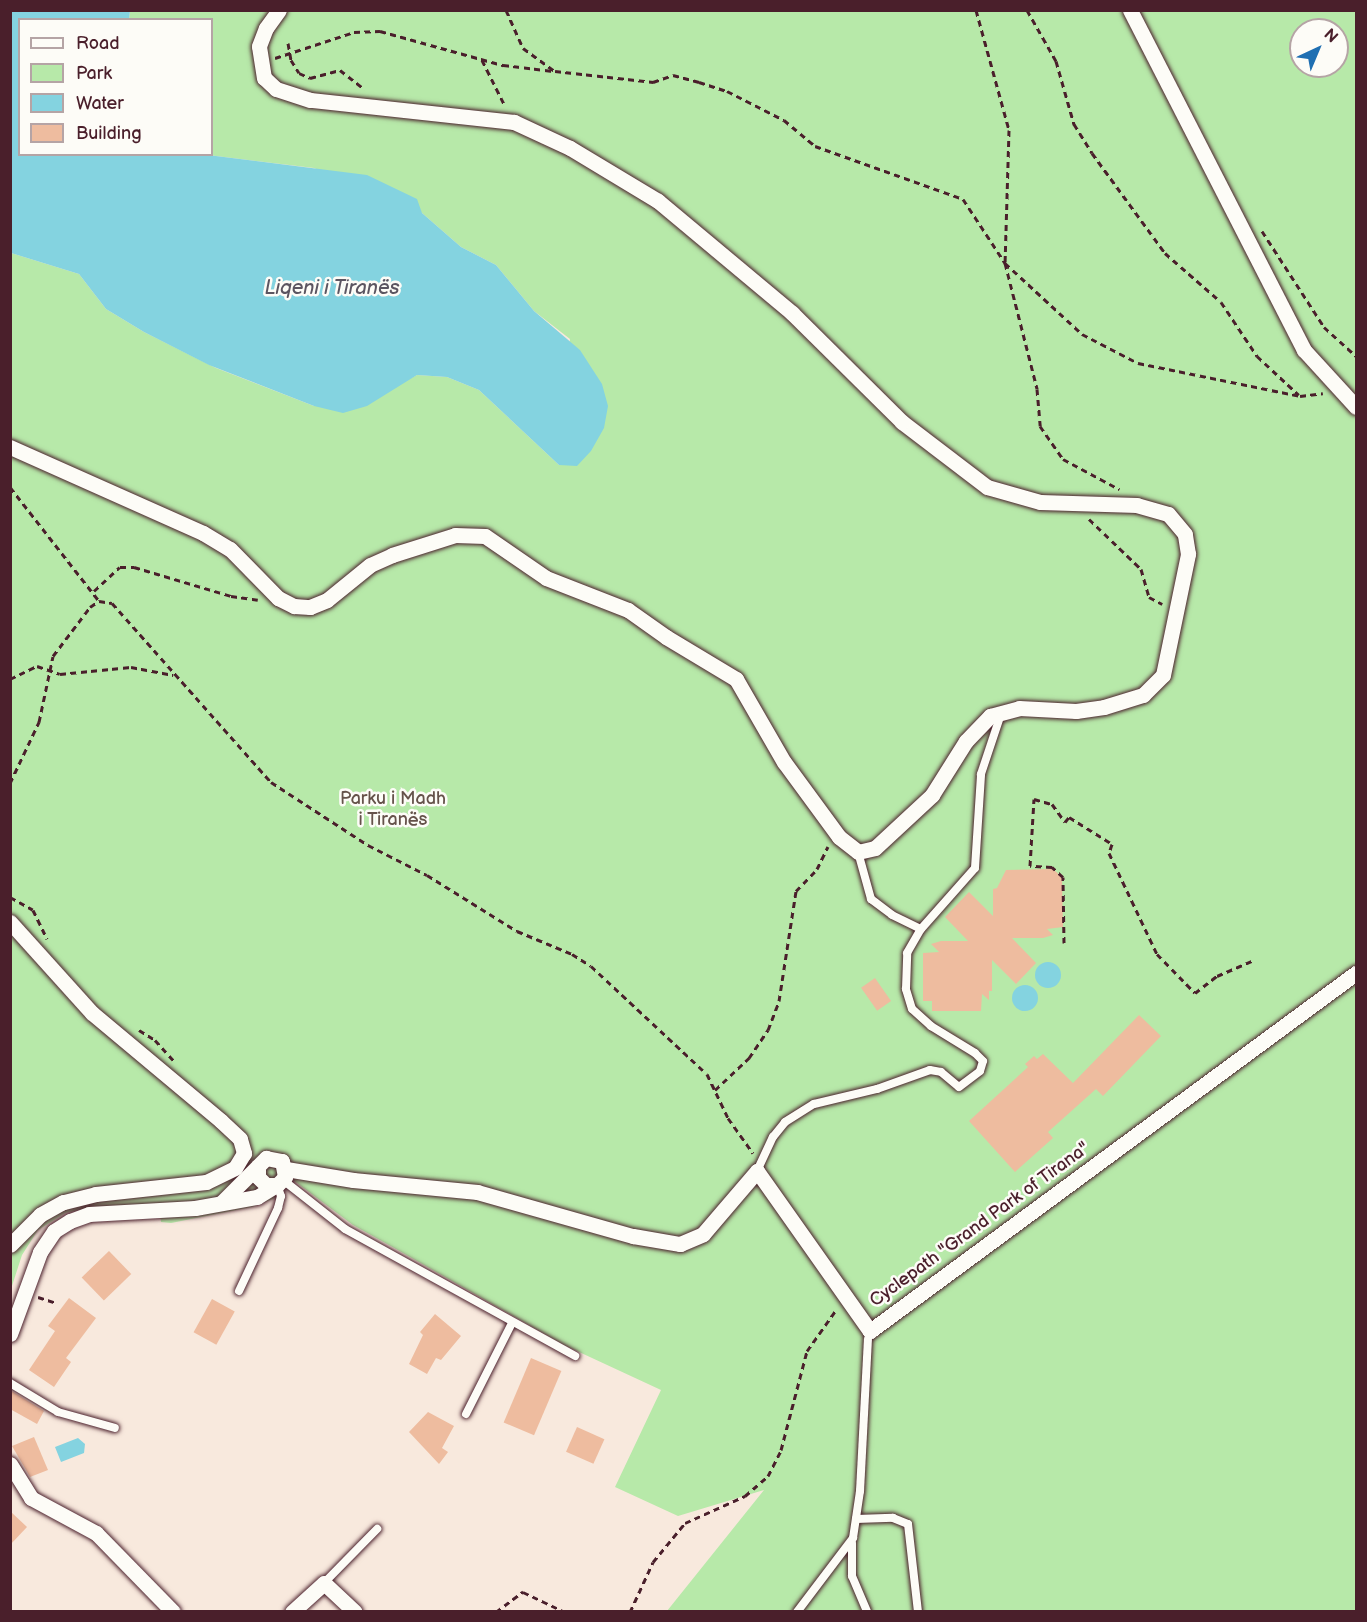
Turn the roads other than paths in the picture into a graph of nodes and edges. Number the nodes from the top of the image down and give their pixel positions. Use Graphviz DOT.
graph roads {
  1 [pos="279,10"];
  2 [pos="1130,10"];
  3 [pos="1356,407"];
  4 [pos="10,447"];
  5 [pos="1001,712"];
  6 [pos="858,852"];
  7 [pos="10,922"];
  8 [pos="921,929"];
  9 [pos="1356,973"];
  10 [pos="258,1166"];
  11 [pos="758,1168"];
  12 [pos="280,1179"];
  13 [pos="223,1201"];
  14 [pos="10,1245"];
  15 [pos="239,1291"];
  16 [pos="512,1323"];
  17 [pos="10,1334"];
  18 [pos="869,1335"];
  19 [pos="575,1356"];
  20 [pos="10,1383"];
  21 [pos="466,1414"];
  22 [pos="115,1428"];
  23 [pos="10,1464"];
  24 [pos="856,1519"];
  25 [pos="377,1528"];
  26 [pos="853,1538"];
  27 [pos="324,1583"];
  28 [pos="173,1611"];
  29 [pos="292,1611"];
  30 [pos="355,1611"];
  31 [pos="797,1611"];
  32 [pos="867,1611"];
  33 [pos="918,1611"];
  1 -- 5 [label="street"];
  2 -- 3 [label="street"];
  4 -- 6 [label="street"];
  5 -- 6 [label="street"];
  5 -- 8 [label="lane"];
  6 -- 8 [label="lane"];
  7 -- 14 [label="street"];
  8 -- 11 [label="lane"];
  9 -- 18 [label="street"];
  10 -- 12 [label="street"];
  10 -- 12 [label="street"];
  10 -- 13 [label="street"];
  11 -- 12 [label="street"];
  11 -- 18 [label="street"];
  12 -- 13 [label="street"];
  12 -- 15 [label="lane"];
  12 -- 16 [label="lane"];
  13 -- 17 [label="street"];
  16 -- 19 [label="lane"];
  16 -- 21 [label="lane"];
  18 -- 24 [label="lane"];
  20 -- 22 [label="lane"];
  23 -- 28 [label="street"];
  24 -- 26 [label="lane"];
  24 -- 33 [label="lane"];
  25 -- 27 [label="lane"];
  26 -- 31 [label="lane"];
  26 -- 32 [label="lane"];
  27 -- 29 [label="street"];
  27 -- 30 [label="street"];
}
